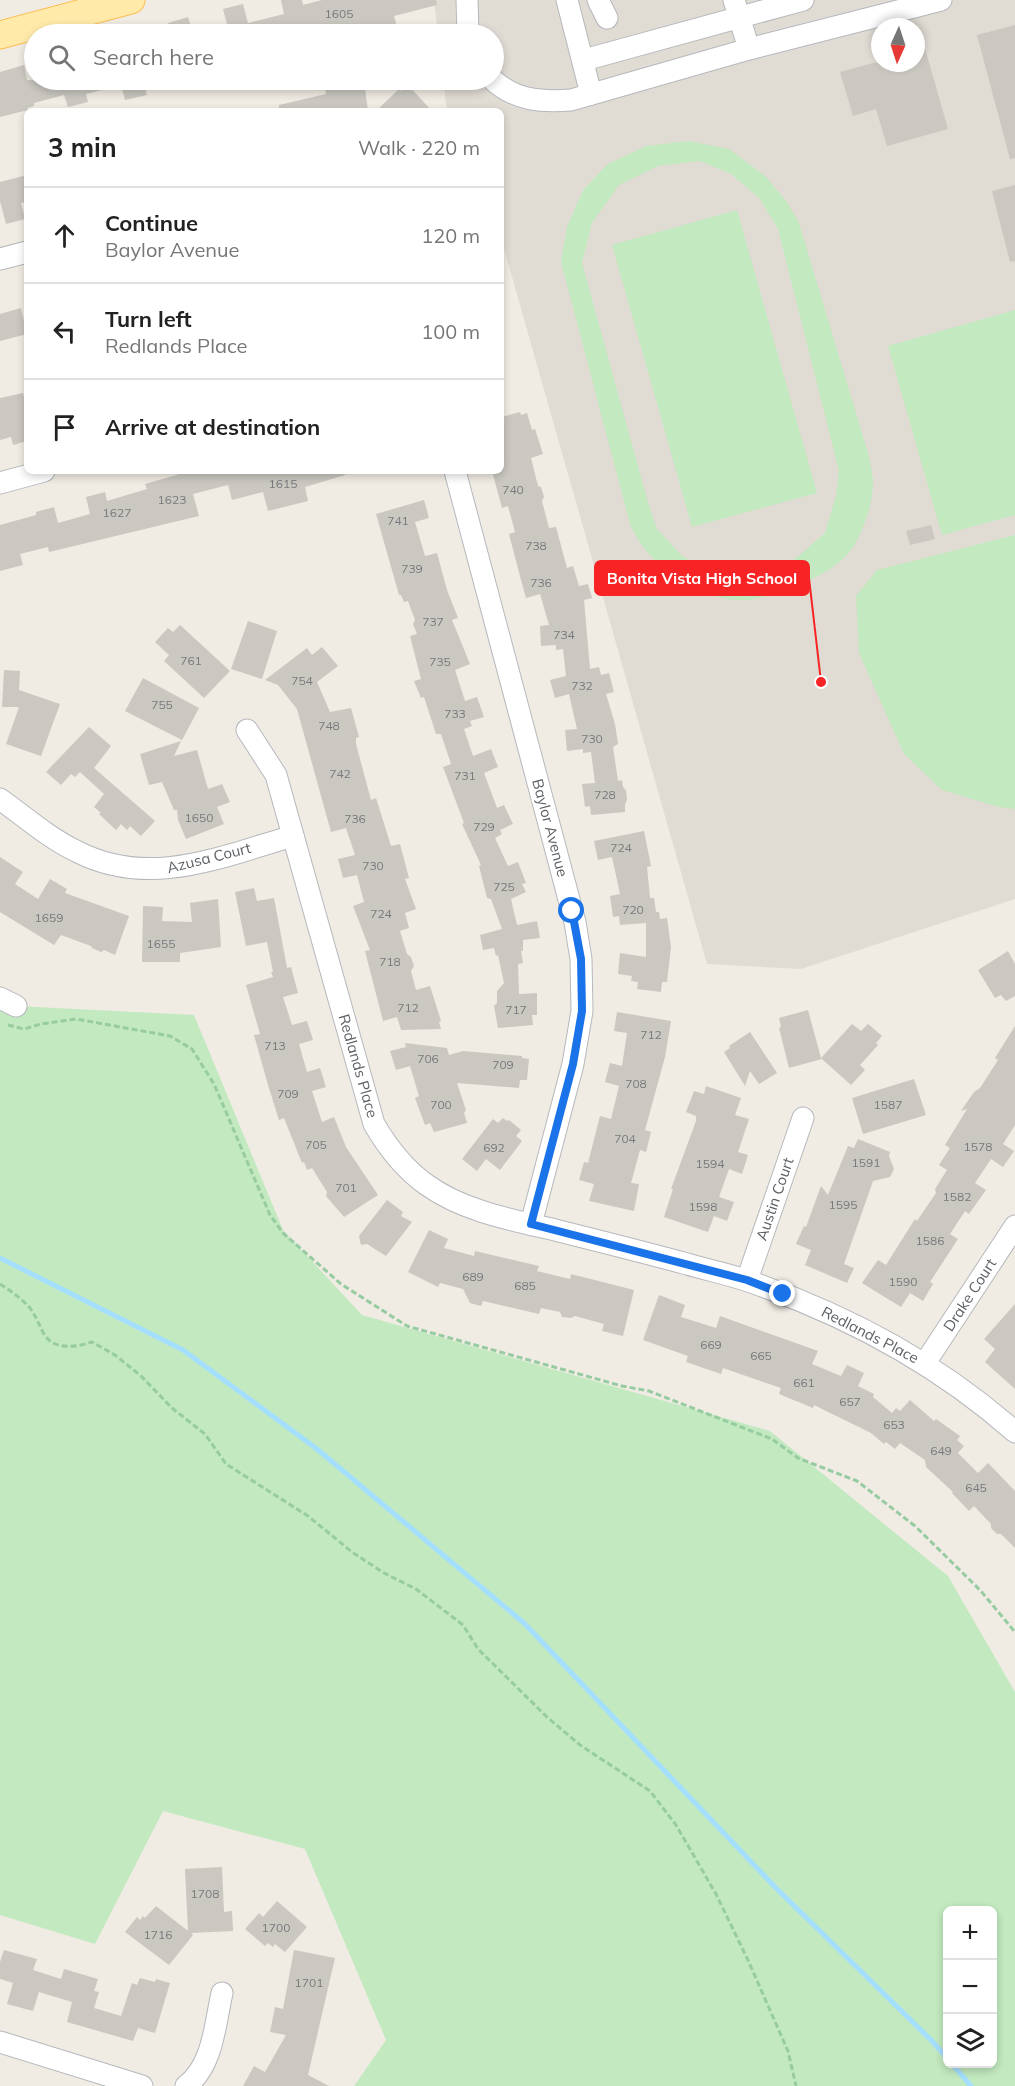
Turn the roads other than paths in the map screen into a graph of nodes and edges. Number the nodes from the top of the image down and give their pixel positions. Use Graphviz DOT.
graph roads {
  1 [pos="131,0"];
  2 [pos="467,0"];
  3 [pos="567,0"];
  4 [pos="803,0"];
  5 [pos="941,0"];
  6 [pos="737,9"];
  7 [pos="39,24"];
  8 [pos="468,24"];
  9 [pos="24,28"];
  10 [pos="0,34"];
  11 [pos="749,48"];
  12 [pos="584,60"];
  13 [pos="504,87"];
  14 [pos="591,94"];
  15 [pos="24,253"];
  16 [pos="0,259"];
  17 [pos="33,474"];
  18 [pos="456,474"];
  19 [pos="0,483"];
  20 [pos="247,730"];
  21 [pos="0,800"];
  22 [pos="293,836"];
  23 [pos="803,1118"];
  24 [pos="531,1224"];
  25 [pos="1015,1226"];
  26 [pos="747,1280"];
  27 [pos="925,1363"];
  28 [pos="1015,1432"];
  29 [pos="222,1993"];
  30 [pos="0,2042"];
  31 [pos="142,2086"];
  32 [pos="186,2086"];
  1 -- 7 [label="main road"];
  2 -- 8 [label="street"];
  3 -- 12 [label="street"];
  4 -- 6 [label="street"];
  5 -- 11 [label="street"];
  6 -- 11 [label="street"];
  6 -- 12 [label="street"];
  9 -- 10 [label="main road"];
  11 -- 14 [label="street"];
  12 -- 14 [label="street"];
  13 -- 14 [label="street"];
  15 -- 16 [label="street"];
  17 -- 19 [label="street"];
  18 -- 24 [label="street, Baylor Avenue"];
  20 -- 22 [label="street, Redlands Place"];
  21 -- 22 [label="street, Azusa Court"];
  22 -- 24 [label="street, Redlands Place"];
  23 -- 26 [label="street, Austin Court"];
  24 -- 26 [label="street, Redlands Place"];
  25 -- 27 [label="street, Drake Court"];
  26 -- 27 [label="street, Redlands Place"];
  27 -- 28 [label="street, Redlands Place"];
  29 -- 32 [label="street"];
  30 -- 31 [label="street"];
}
